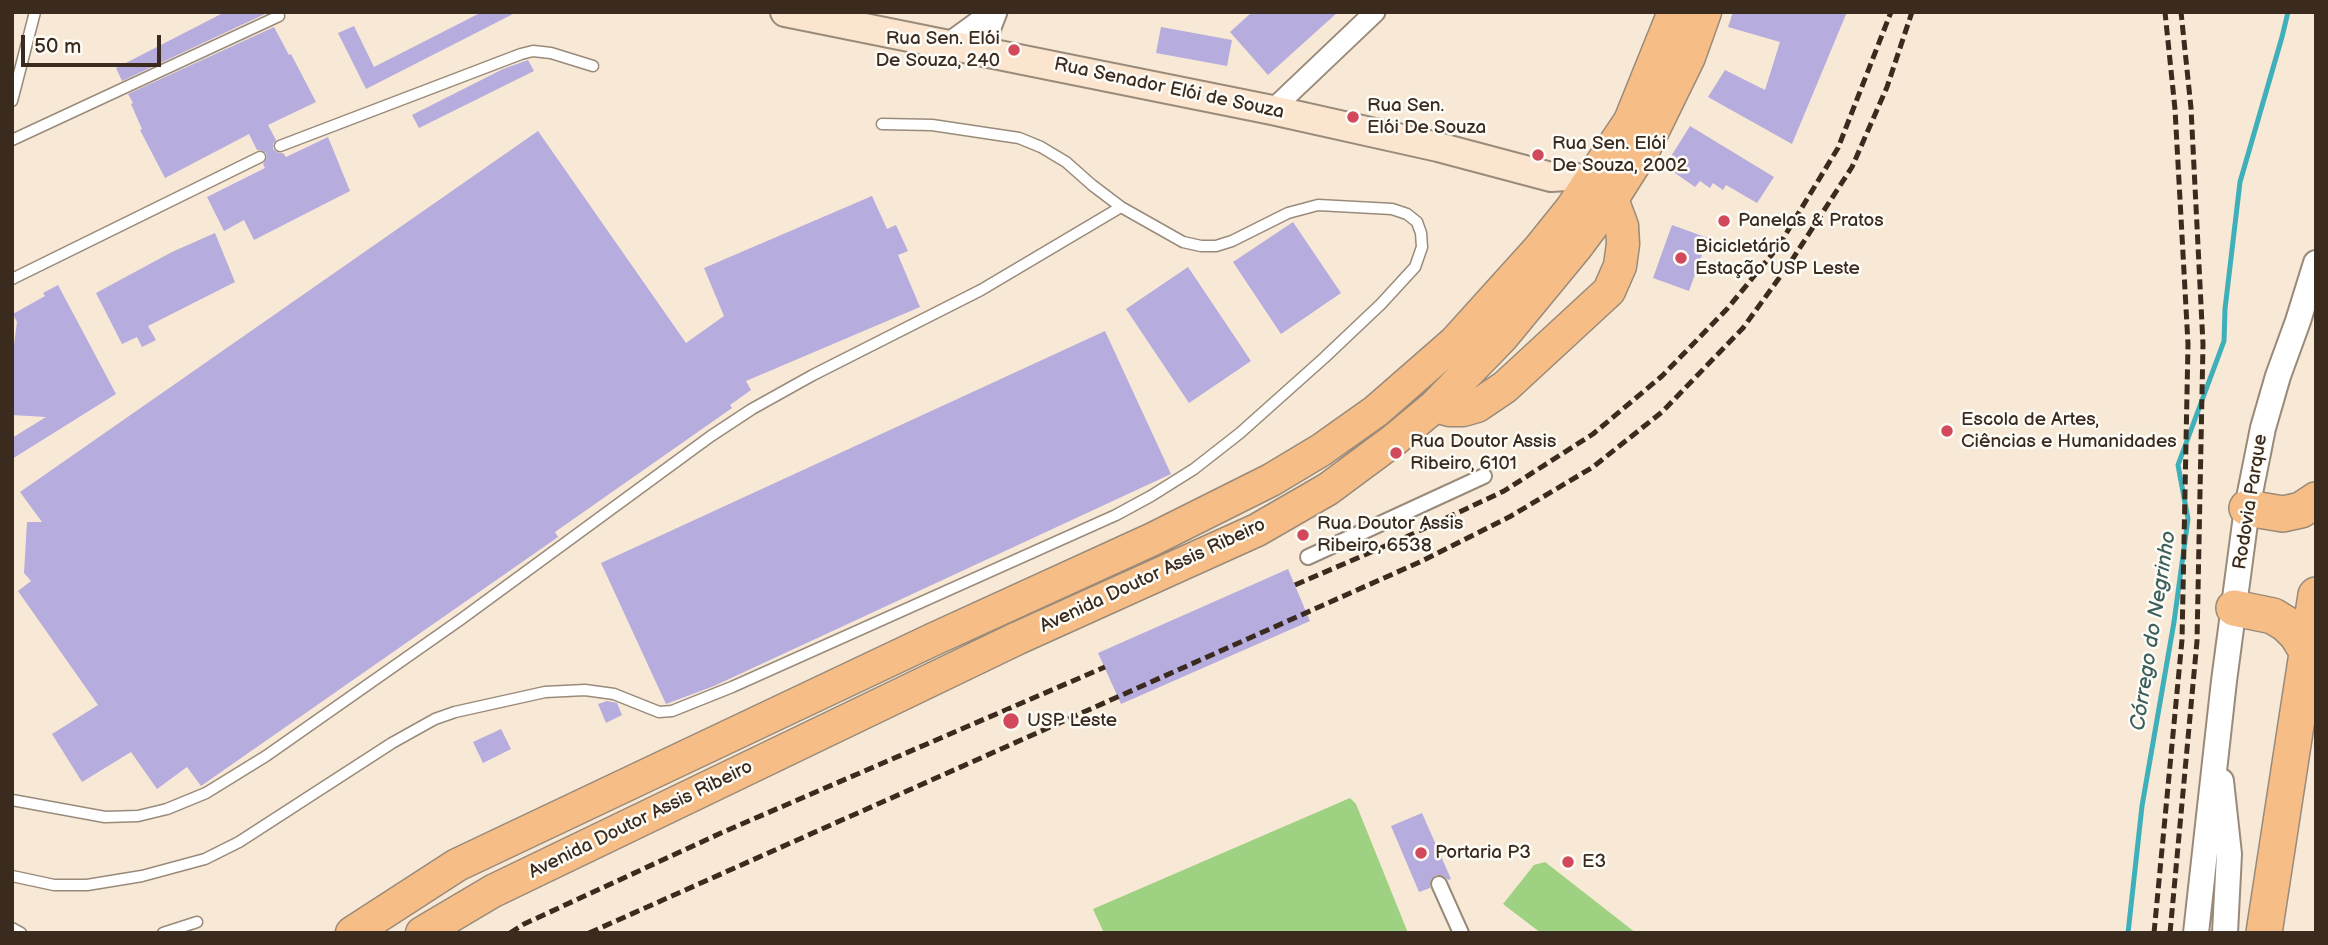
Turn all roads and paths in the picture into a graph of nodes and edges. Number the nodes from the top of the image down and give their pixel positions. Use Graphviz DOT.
graph roads {
  1 [pos="35,12"];
  2 [pos="785,12"];
  3 [pos="991,12"];
  4 [pos="997,12"];
  5 [pos="1375,12"];
  6 [pos="1674,12"];
  7 [pos="1705,12"];
  8 [pos="279,16"];
  9 [pos="947,44"];
  10 [pos="982,51"];
  11 [pos="593,66"];
  12 [pos="12,101"];
  13 [pos="1272,110"];
  14 [pos="881,124"];
  15 [pos="12,139"];
  16 [pos="279,146"];
  17 [pos="260,157"];
  18 [pos="1551,177"];
  19 [pos="1601,190"];
  20 [pos="1121,207"];
  21 [pos="1572,208"];
  22 [pos="2316,262"];
  23 [pos="12,279"];
  24 [pos="1435,360"];
  25 [pos="1435,406"];
  26 [pos="1484,476"];
  27 [pos="2316,500"];
  28 [pos="2247,508"];
  29 [pos="1308,557"];
  30 [pos="2316,595"];
  31 [pos="2234,608"];
  32 [pos="2308,653"];
  33 [pos="2217,749"];
  34 [pos="2316,760"];
  35 [pos="12,800"];
  36 [pos="12,876"];
  37 [pos="1439,884"];
  38 [pos="197,922"];
  39 [pos="12,928"];
  40 [pos="21,933"];
  41 [pos="163,933"];
  42 [pos="352,933"];
  43 [pos="422,933"];
  44 [pos="1461,933"];
  45 [pos="2196,933"];
  46 [pos="2225,933"];
  47 [pos="2264,933"];
  48 [pos="2284,933"];
  1 -- 12 [label="lane"];
  2 -- 9 [label="main road, Rua Senador Elói de Souza"];
  3 -- 9 [label="street"];
  4 -- 10 [label="street"];
  5 -- 13 [label="street"];
  6 -- 19 [label="main road, Avenida Doutor Assis Ribeiro"];
  7 -- 19 [label="main road, Avenida Doutor Assis Ribeiro"];
  8 -- 15 [label="lane"];
  9 -- 10 [label="main road, Rua Senador Elói de Souza"];
  10 -- 13 [label="main road, Rua Senador Elói de Souza"];
  11 -- 16 [label="lane"];
  13 -- 18 [label="main road, Rua Senador Elói de Souza"];
  14 -- 20 [label="lane"];
  17 -- 23 [label="lane"];
  18 -- 19 [label="main road, Rua Senador Elói de Souza"];
  18 -- 21 [label="main road"];
  19 -- 21 [label="main road, Avenida Doutor Assis Ribeiro"];
  19 -- 25 [label="main road, Avenida Doutor Assis Ribeiro"];
  19 -- 25 [label="main road"];
  20 -- 35 [label="lane"];
  20 -- 36 [label="lane"];
  21 -- 24 [label="main road, Avenida Doutor Assis Ribeiro"];
  22 -- 28 [label="street, Rodovia Parque"];
  24 -- 25 [label="main road"];
  24 -- 42 [label="main road, Avenida Doutor Assis Ribeiro"];
  25 -- 43 [label="main road, Avenida Doutor Assis Ribeiro"];
  26 -- 29 [label="street"];
  27 -- 28 [label="highway"];
  28 -- 31 [label="street, Rodovia Parque"];
  30 -- 32 [label="highway"];
  31 -- 32 [label="highway"];
  31 -- 33 [label="street, Rodovia Parque"];
  32 -- 47 [label="highway"];
  33 -- 45 [label="street, Rodovia Parque"];
  33 -- 46 [label="street, Rodovia Parque"];
  34 -- 48 [label="highway"];
  37 -- 44 [label="street"];
  38 -- 41 [label="lane"];
  39 -- 40 [label="lane"];
}
